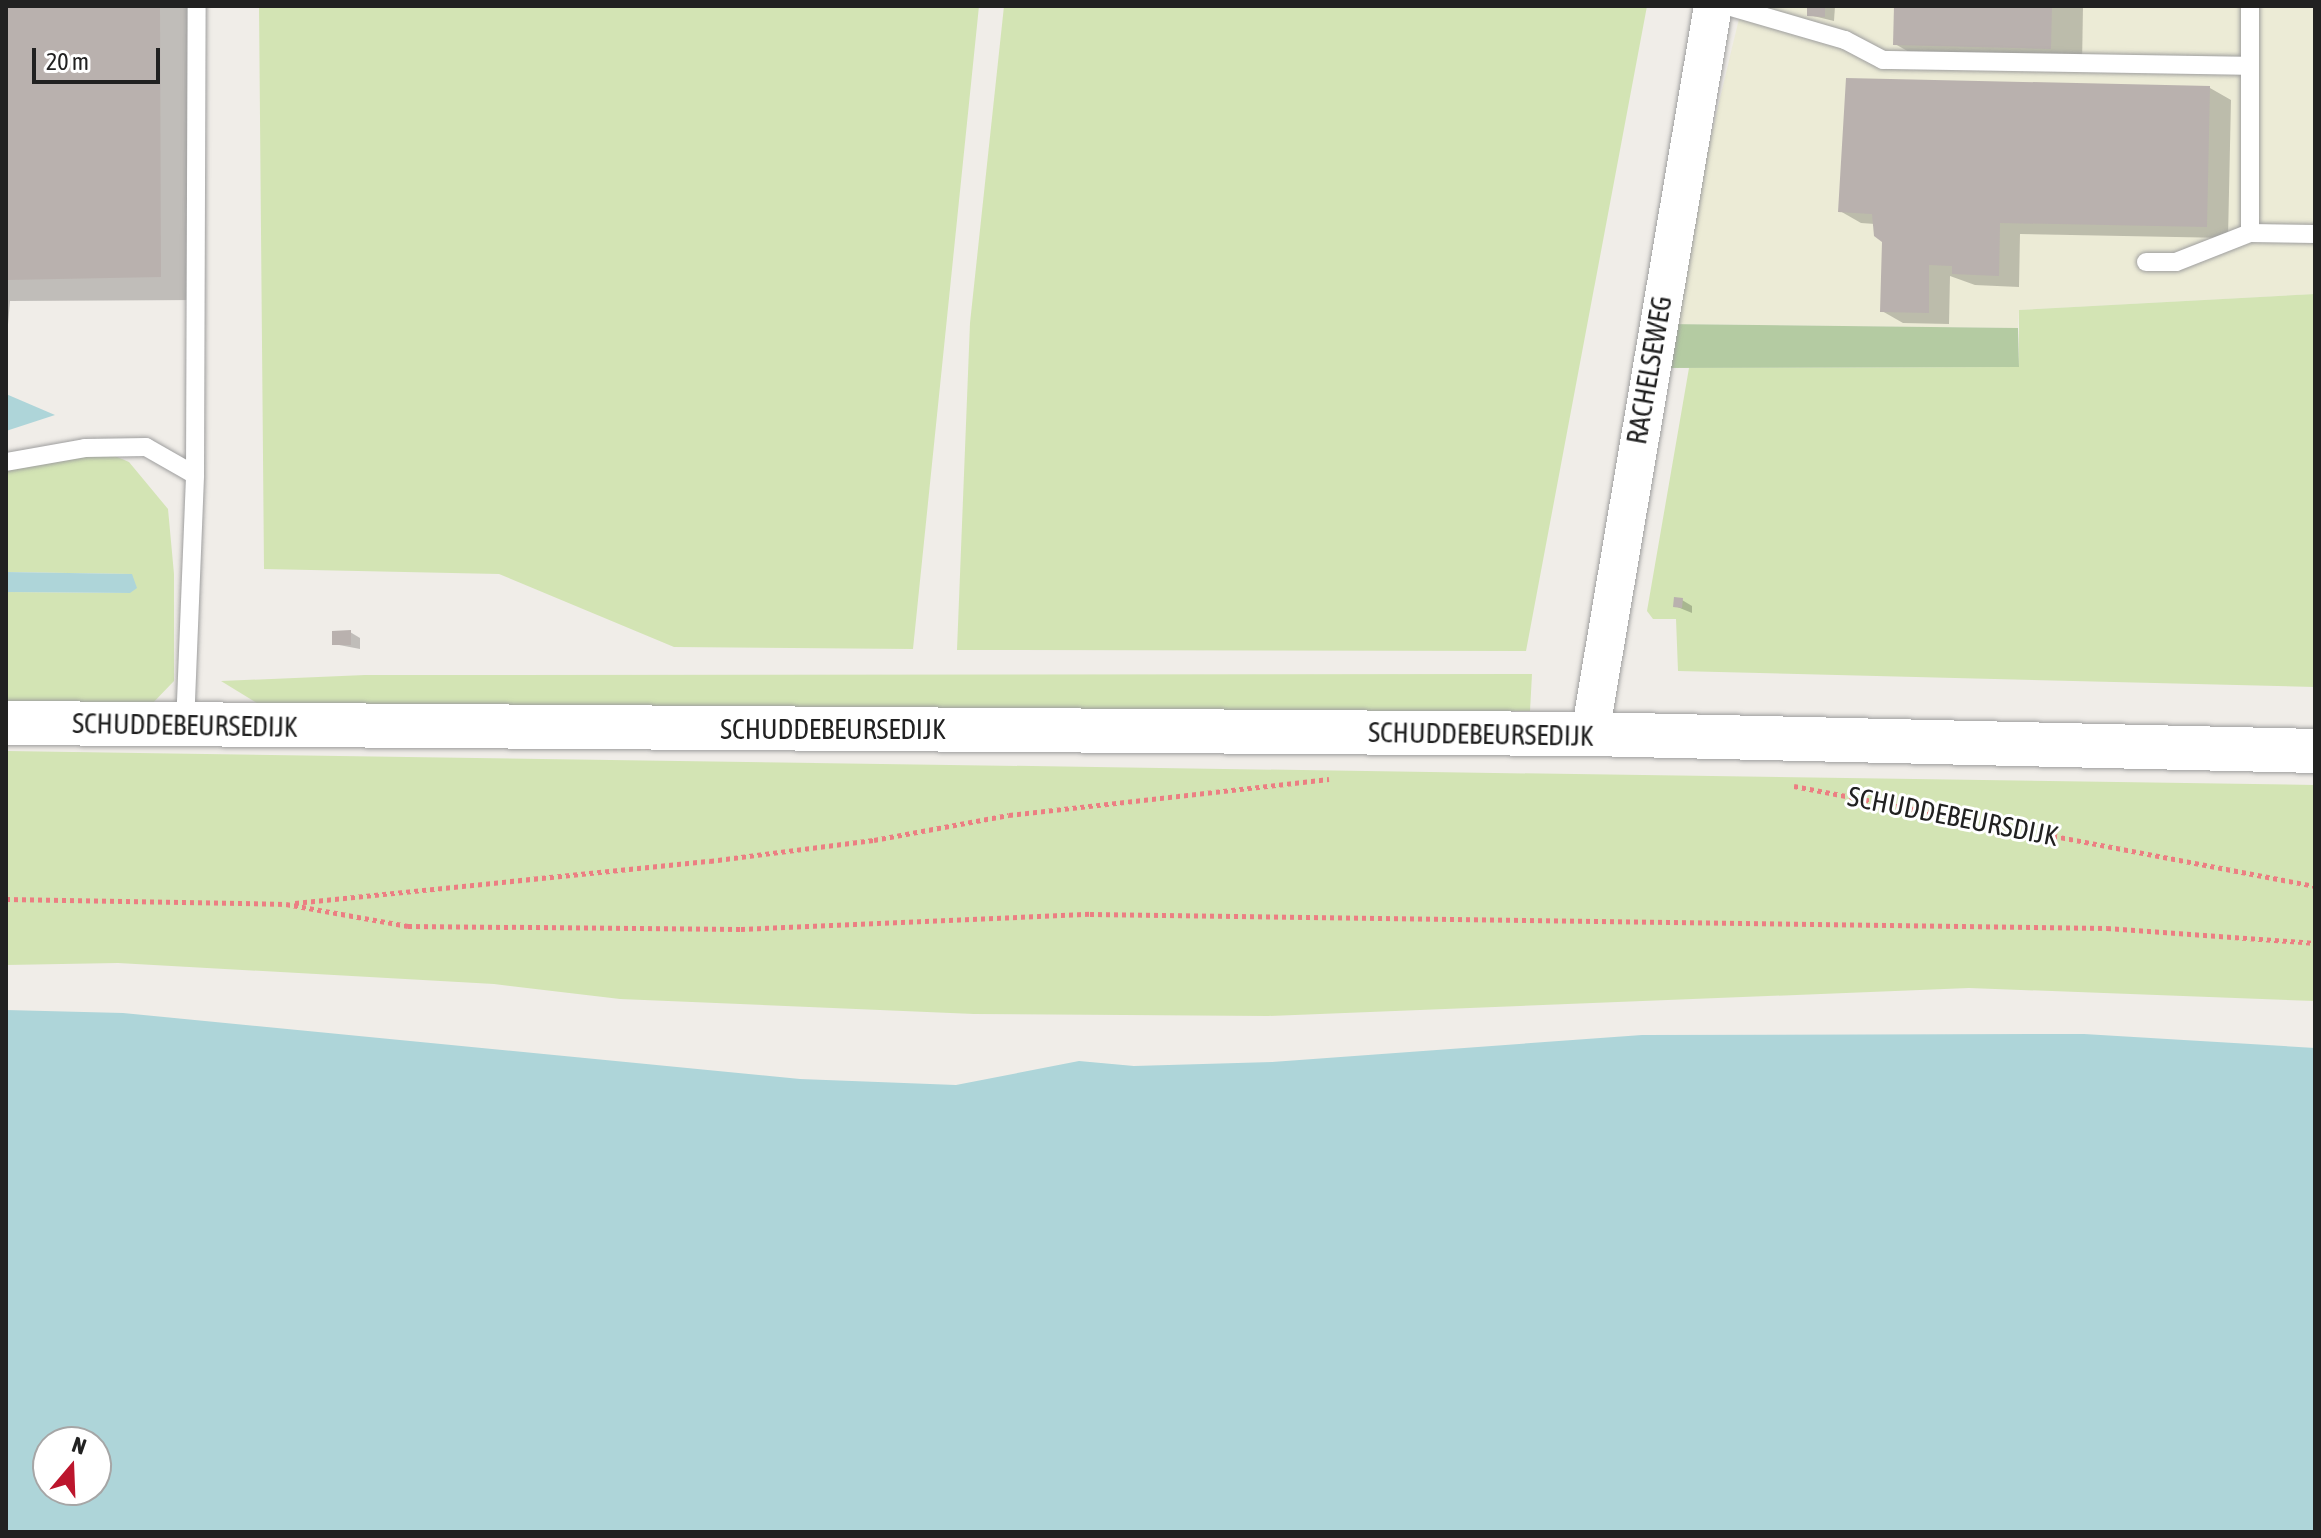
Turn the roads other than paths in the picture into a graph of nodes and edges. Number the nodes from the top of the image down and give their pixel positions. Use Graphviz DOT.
graph roads {
  1 [pos="197,6"];
  2 [pos="1713,6"];
  3 [pos="1728,6"];
  4 [pos="2250,6"];
  5 [pos="2250,66"];
  6 [pos="2250,233"];
  7 [pos="2315,234"];
  8 [pos="2146,262"];
  9 [pos="6,462"];
  10 [pos="195,475"];
  11 [pos="6,723"];
  12 [pos="185,726"];
  13 [pos="1590,734"];
  14 [pos="1660,737"];
  15 [pos="2315,751"];
  1 -- 10 [label="lane"];
  2 -- 13 [label="street, RACHELSEWEG"];
  3 -- 5 [label="lane"];
  4 -- 5 [label="lane"];
  5 -- 6 [label="lane"];
  6 -- 7 [label="lane"];
  6 -- 8 [label="lane"];
  9 -- 10 [label="lane"];
  10 -- 12 [label="lane"];
  11 -- 12 [label="street, SCHUDDEBEURSEDIJK"];
  12 -- 13 [label="street, SCHUDDEBEURSEDIJK"];
  13 -- 14 [label="street, SCHUDDEBEURSEDIJK"];
  14 -- 15 [label="street, SCHUDDEBEURSDIJK"];
}
